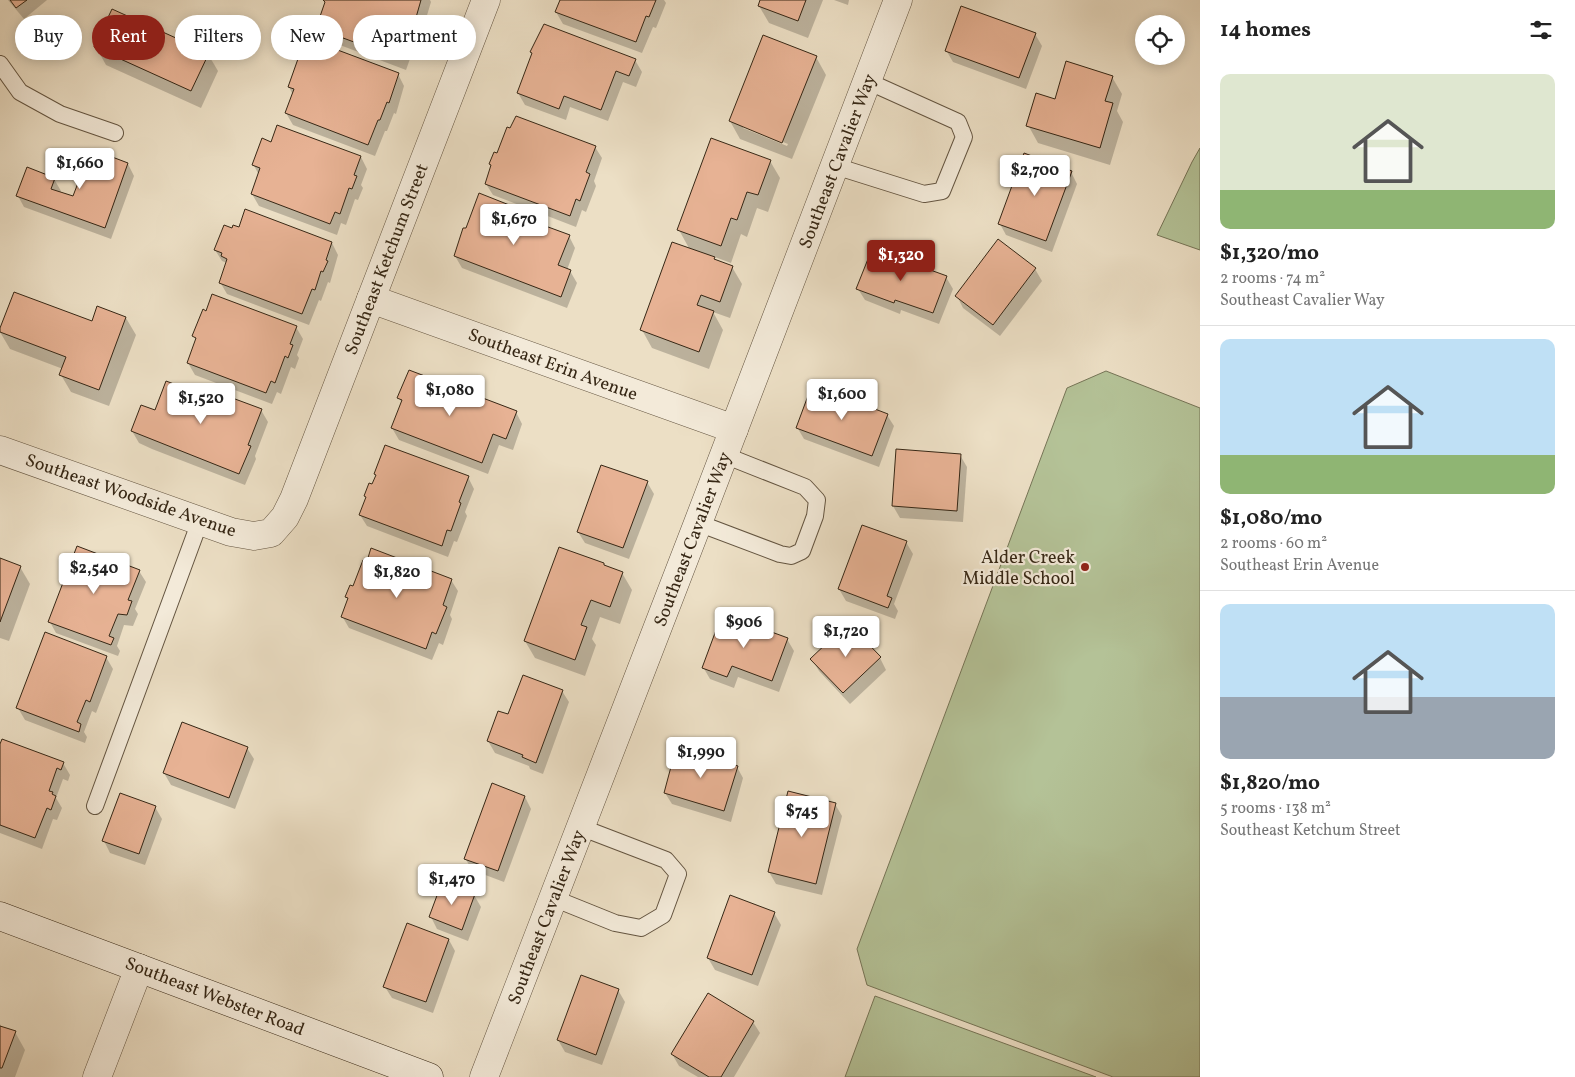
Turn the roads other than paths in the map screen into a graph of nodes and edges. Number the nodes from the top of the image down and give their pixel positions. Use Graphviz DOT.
graph roads {
  1 [pos="486,0"];
  2 [pos="898,0"];
  3 [pos="0,64"];
  4 [pos="867,81"];
  5 [pos="115,134"];
  6 [pos="835,166"];
  7 [pos="371,299"];
  8 [pos="734,429"];
  9 [pos="0,450"];
  10 [pos="724,455"];
  11 [pos="285,517"];
  12 [pos="200,521"];
  13 [pos="698,523"];
  14 [pos="95,806"];
  15 [pos="580,827"];
  16 [pos="553,898"];
  17 [pos="0,916"];
  18 [pos="139,968"];
  19 [pos="97,1077"];
  20 [pos="429,1077"];
  21 [pos="484,1077"];
  1 -- 7 [label="street, Southeast Ketchum Street"];
  2 -- 4 [label="street, Southeast Cavalier Way"];
  3 -- 5 [label="lane"];
  4 -- 6 [label="street, Southeast Cavalier Way"];
  4 -- 6 [label="lane"];
  6 -- 8 [label="street, Southeast Cavalier Way"];
  7 -- 8 [label="street, Southeast Erin Avenue"];
  7 -- 11 [label="street, Southeast Ketchum Street"];
  8 -- 10 [label="street, Southeast Cavalier Way"];
  9 -- 12 [label="street, Southeast Woodside Avenue"];
  10 -- 13 [label="street, Southeast Cavalier Way"];
  10 -- 13 [label="lane"];
  11 -- 12 [label="street, Southeast Woodside Avenue"];
  12 -- 14 [label="lane"];
  13 -- 15 [label="street, Southeast Cavalier Way"];
  15 -- 16 [label="street, Southeast Cavalier Way"];
  15 -- 16 [label="lane"];
  16 -- 21 [label="street, Southeast Cavalier Way"];
  17 -- 18 [label="street, Southeast Webster Road"];
  18 -- 19 [label="street"];
  18 -- 20 [label="street, Southeast Webster Road"];
}
